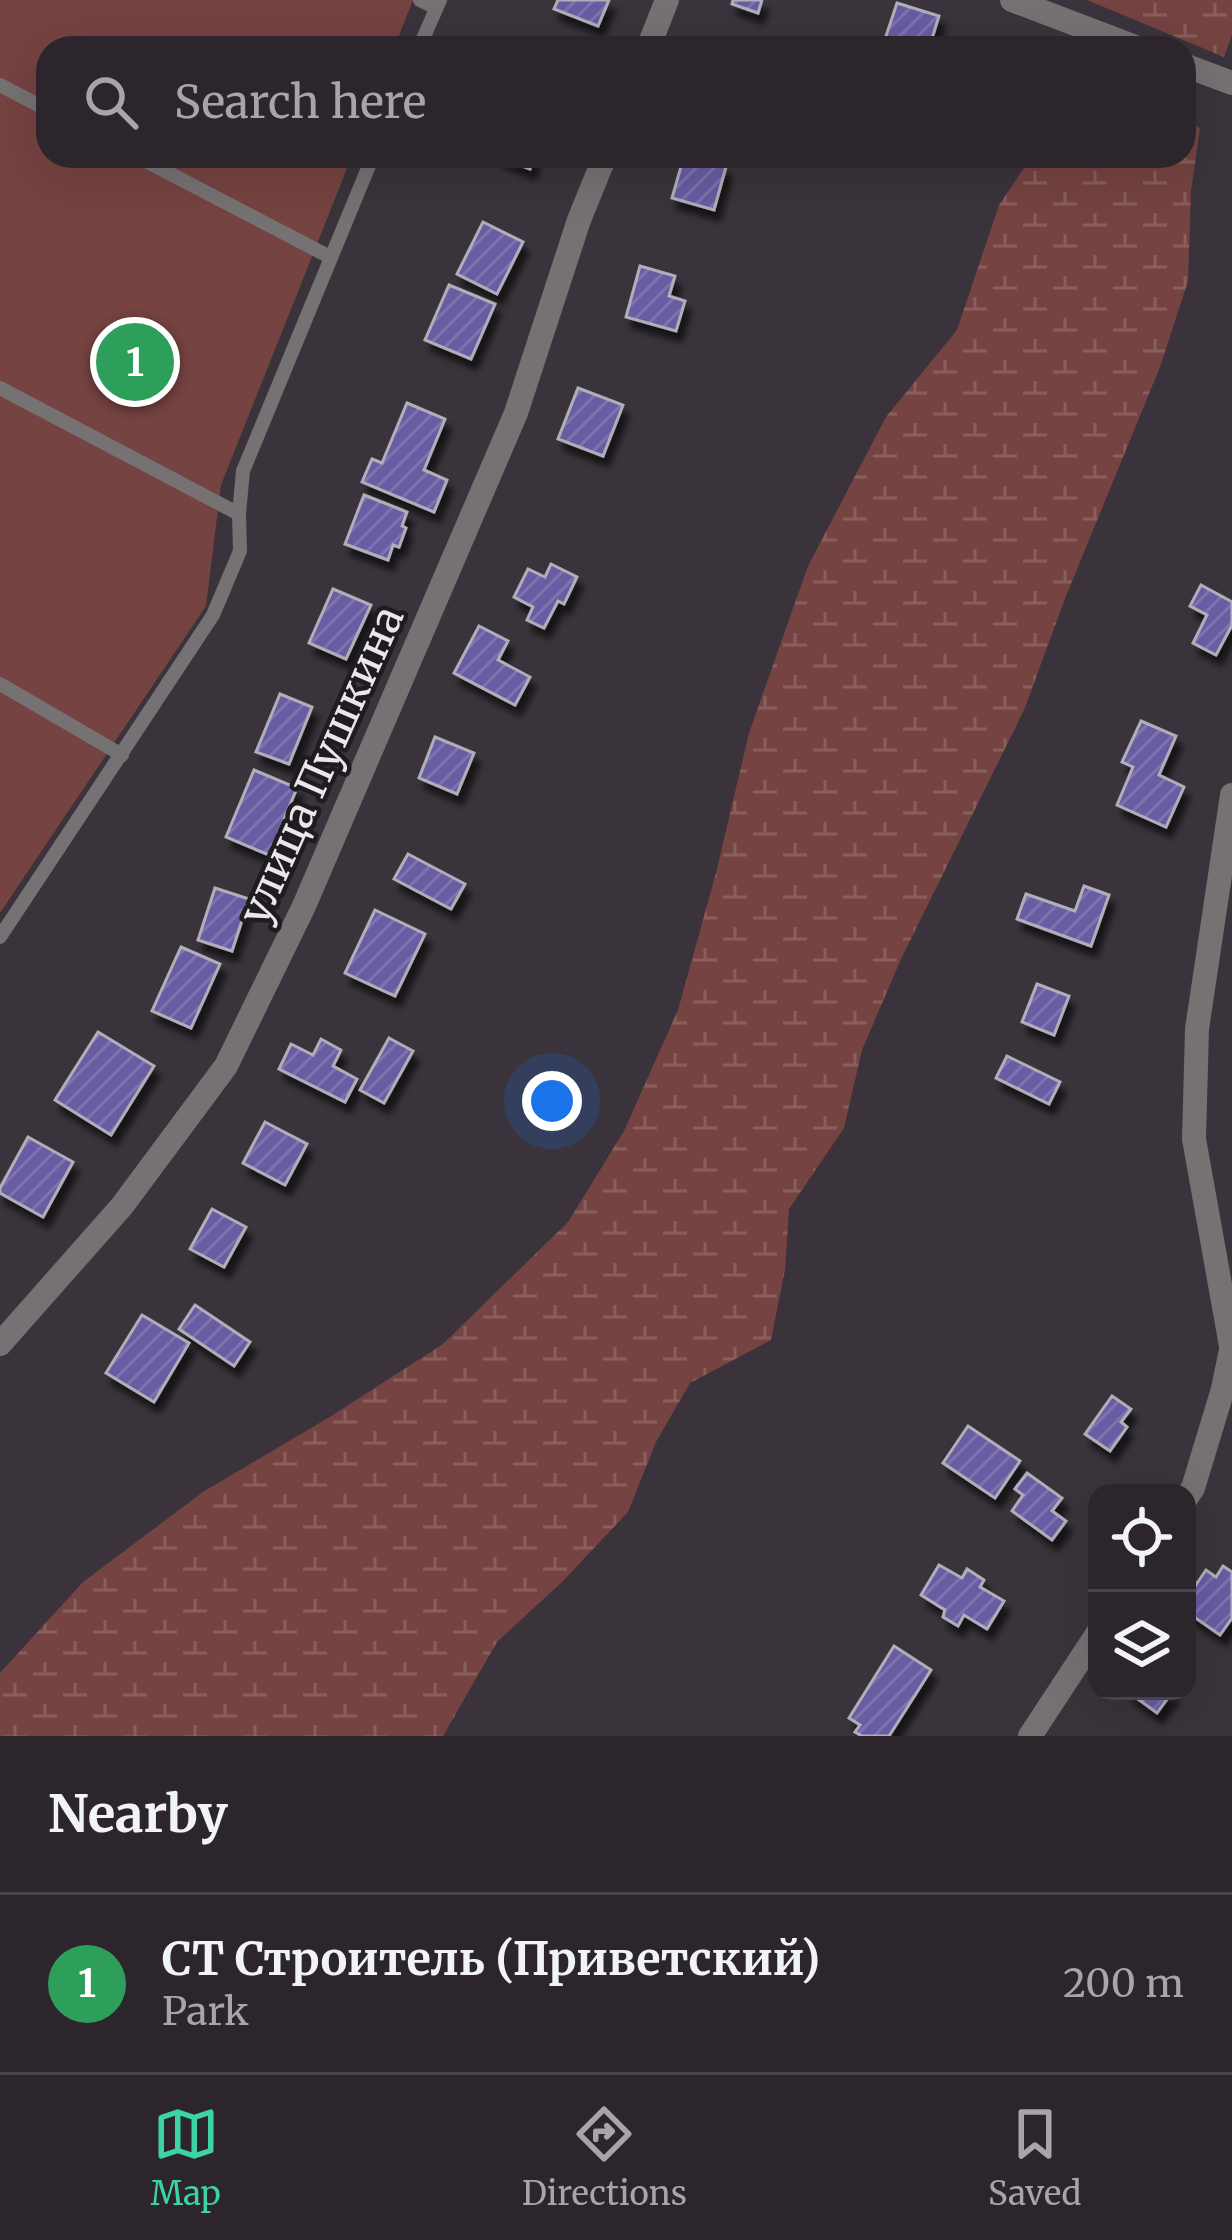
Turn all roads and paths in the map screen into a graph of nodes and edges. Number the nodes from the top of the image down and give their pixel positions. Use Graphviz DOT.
graph roads {
  1 [pos="420,0"];
  2 [pos="667,0"];
  3 [pos="1012,0"];
  4 [pos="438,4"];
  5 [pos="424,36"];
  6 [pos="653,36"];
  7 [pos="1106,36"];
  8 [pos="1196,70"];
  9 [pos="1232,83"];
  10 [pos="0,86"];
  11 [pos="36,104"];
  12 [pos="159,168"];
  13 [pos="368,168"];
  14 [pos="599,168"];
  15 [pos="330,257"];
  16 [pos="0,388"];
  17 [pos="239,514"];
  18 [pos="0,684"];
  19 [pos="122,755"];
  20 [pos="1232,795"];
  21 [pos="0,937"];
  22 [pos="0,1344"];
  23 [pos="1232,1345"];
  24 [pos="1194,1484"];
  25 [pos="1088,1648"];
  26 [pos="1030,1736"];
  1 -- 4 [label="lane"];
  2 -- 6 [label="street"];
  3 -- 7 [label="street"];
  4 -- 5 [label="lane"];
  8 -- 9 [label="street"];
  10 -- 11 [label="lane"];
  12 -- 15 [label="lane"];
  13 -- 15 [label="lane"];
  14 -- 22 [label="street, улица Пушкина"];
  15 -- 17 [label="lane"];
  16 -- 17 [label="lane"];
  17 -- 19 [label="lane"];
  18 -- 19 [label="lane"];
  19 -- 21 [label="lane"];
  20 -- 23 [label="street"];
  23 -- 24 [label="street"];
  25 -- 26 [label="street"];
}
